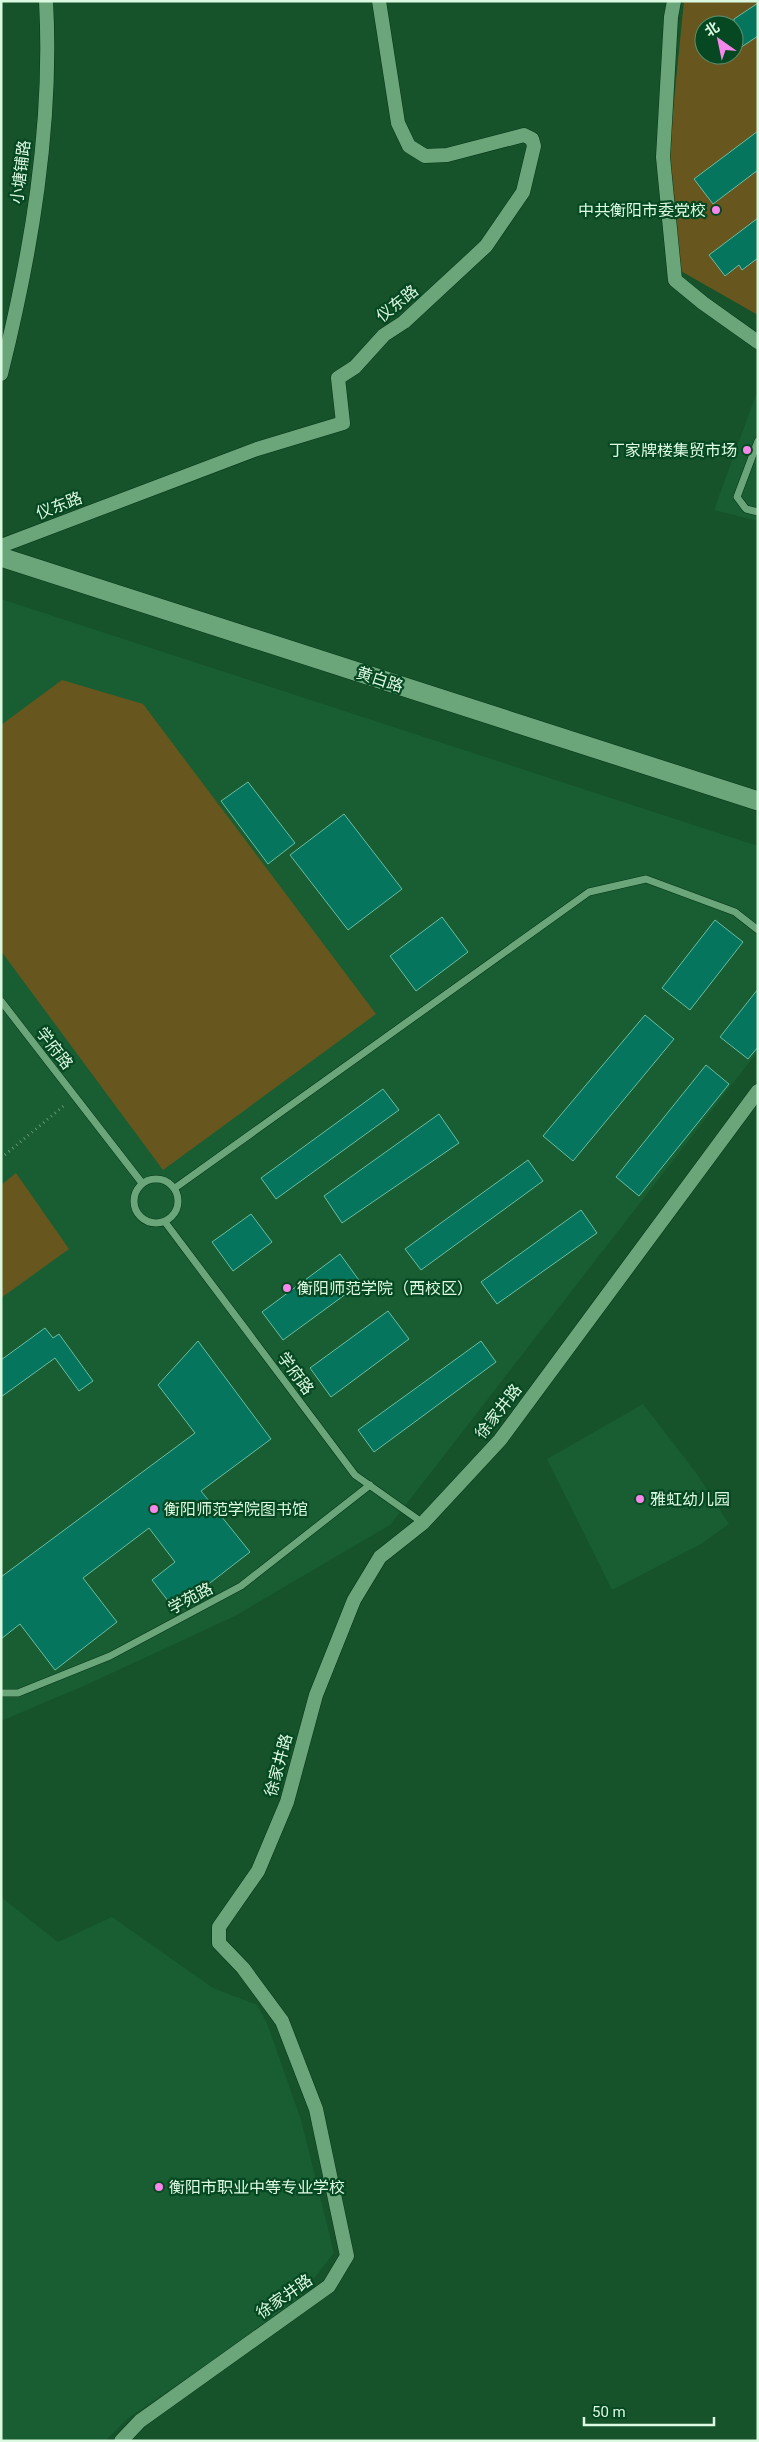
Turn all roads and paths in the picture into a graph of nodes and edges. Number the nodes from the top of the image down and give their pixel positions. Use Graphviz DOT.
graph roads {
  1 [pos="46,1"];
  2 [pos="379,1"];
  3 [pos="674,1"];
  4 [pos="758,342"];
  5 [pos="1,374"];
  6 [pos="758,441"];
  7 [pos="758,512"];
  8 [pos="1,546"];
  9 [pos="1,557"];
  10 [pos="758,801"];
  11 [pos="758,930"];
  12 [pos="1,1001"];
  13 [pos="758,1091"];
  14 [pos="75,1096"];
  15 [pos="1,1158"];
  16 [pos="142,1183"];
  17 [pos="175,1188"];
  18 [pos="165,1222"];
  19 [pos="370,1485"];
  20 [pos="423,1523"];
  21 [pos="1,1693"];
  22 [pos="121,2441"];
  1 -- 5 [label="street, 小塘铺路"];
  2 -- 8 [label="street, 仪东路"];
  3 -- 4 [label="street"];
  6 -- 7 [label="lane"];
  9 -- 10 [label="main road, 黄白路"];
  11 -- 17 [label="lane"];
  12 -- 14 [label="lane, 学府路"];
  13 -- 20 [label="street, 徐家井路"];
  14 -- 15 [label="path"];
  14 -- 16 [label="lane, 学府路"];
  16 -- 17 [label="lane"];
  16 -- 18 [label="lane"];
  17 -- 18 [label="lane"];
  18 -- 19 [label="lane, 学府路"];
  19 -- 20 [label="lane, 学府路"];
  19 -- 21 [label="lane, 学苑路"];
  20 -- 22 [label="street, 徐家井路"];
}
